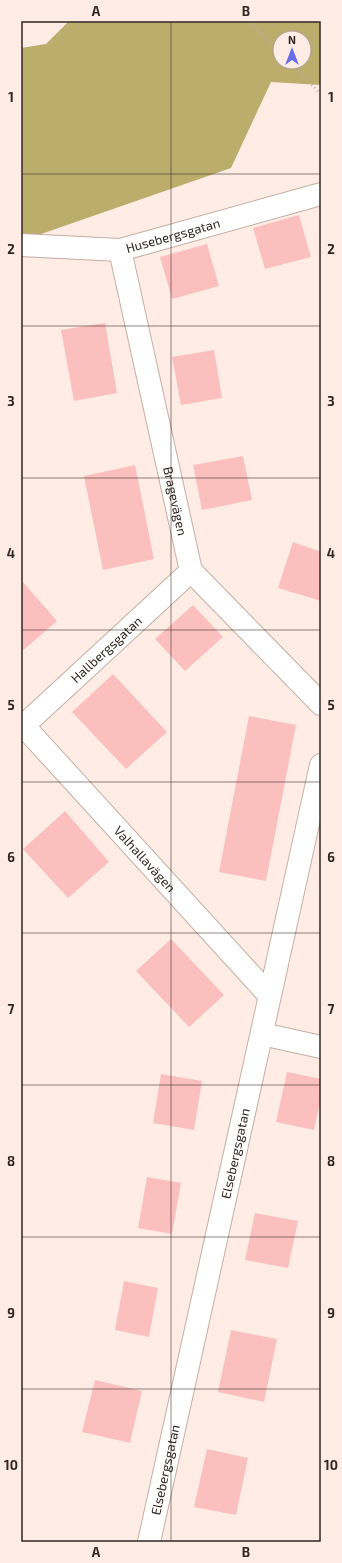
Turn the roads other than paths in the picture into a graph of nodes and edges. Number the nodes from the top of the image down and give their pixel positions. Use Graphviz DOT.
graph roads {
  1 [pos="321,194"];
  2 [pos="21,245"];
  3 [pos="120,250"];
  4 [pos="191,572"];
  5 [pos="321,704"];
  6 [pos="22,725"];
  7 [pos="321,765"];
  8 [pos="270,995"];
  9 [pos="262,1034"];
  10 [pos="321,1047"];
  11 [pos="149,1542"];
  1 -- 3 [label="street, Husebergsgatan"];
  2 -- 3 [label="street, Husebergsgatan"];
  3 -- 4 [label="street, Bragevägen"];
  4 -- 5 [label="street"];
  4 -- 6 [label="street, Hallbergsgatan"];
  6 -- 8 [label="street, Valhallavägen"];
  7 -- 8 [label="street, Elsebergsgatan"];
  8 -- 9 [label="street, Elsebergsgatan"];
  9 -- 10 [label="street"];
  9 -- 11 [label="street, Elsebergsgatan"];
}
